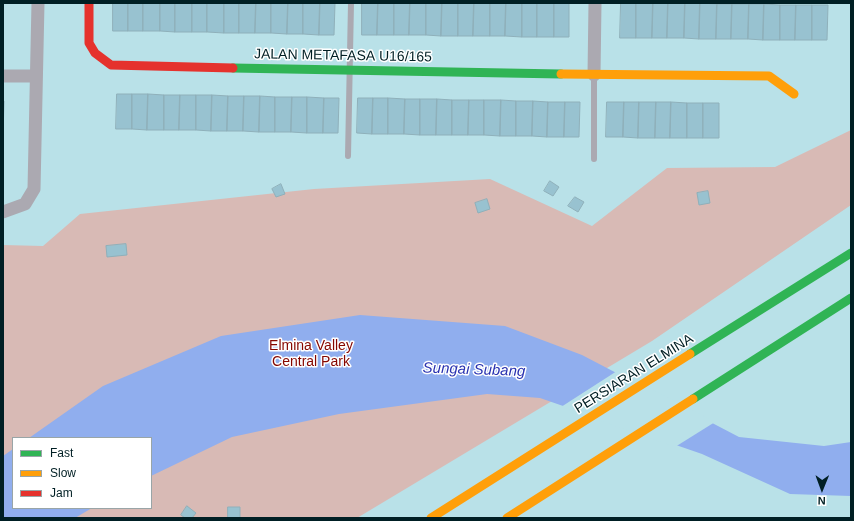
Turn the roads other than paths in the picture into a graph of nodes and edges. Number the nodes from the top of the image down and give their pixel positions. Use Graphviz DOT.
graph roads {
  1 [pos="38,3"];
  2 [pos="89,3"];
  3 [pos="351,3"];
  4 [pos="595,3"];
  5 [pos="351,71"];
  6 [pos="594,75"];
  7 [pos="3,76"];
  8 [pos="36,76"];
  9 [pos="794,94"];
  10 [pos="348,156"];
  11 [pos="594,159"];
  12 [pos="3,212"];
  13 [pos="851,253"];
  14 [pos="851,298"];
  15 [pos="431,518"];
  16 [pos="508,518"];
  1 -- 8 [label="street"];
  2 -- 5 [label="main road, JALAN METAFASA U16/165"];
  3 -- 5 [label="lane"];
  4 -- 6 [label="street"];
  5 -- 6 [label="main road, JALAN METAFASA U16/165"];
  5 -- 10 [label="lane"];
  6 -- 9 [label="main road, JALAN METAFASA U16/165"];
  6 -- 11 [label="lane"];
  7 -- 8 [label="street"];
  8 -- 12 [label="street"];
  13 -- 15 [label="main road, PERSIARAN ELMINA"];
  14 -- 16 [label="main road"];
}
